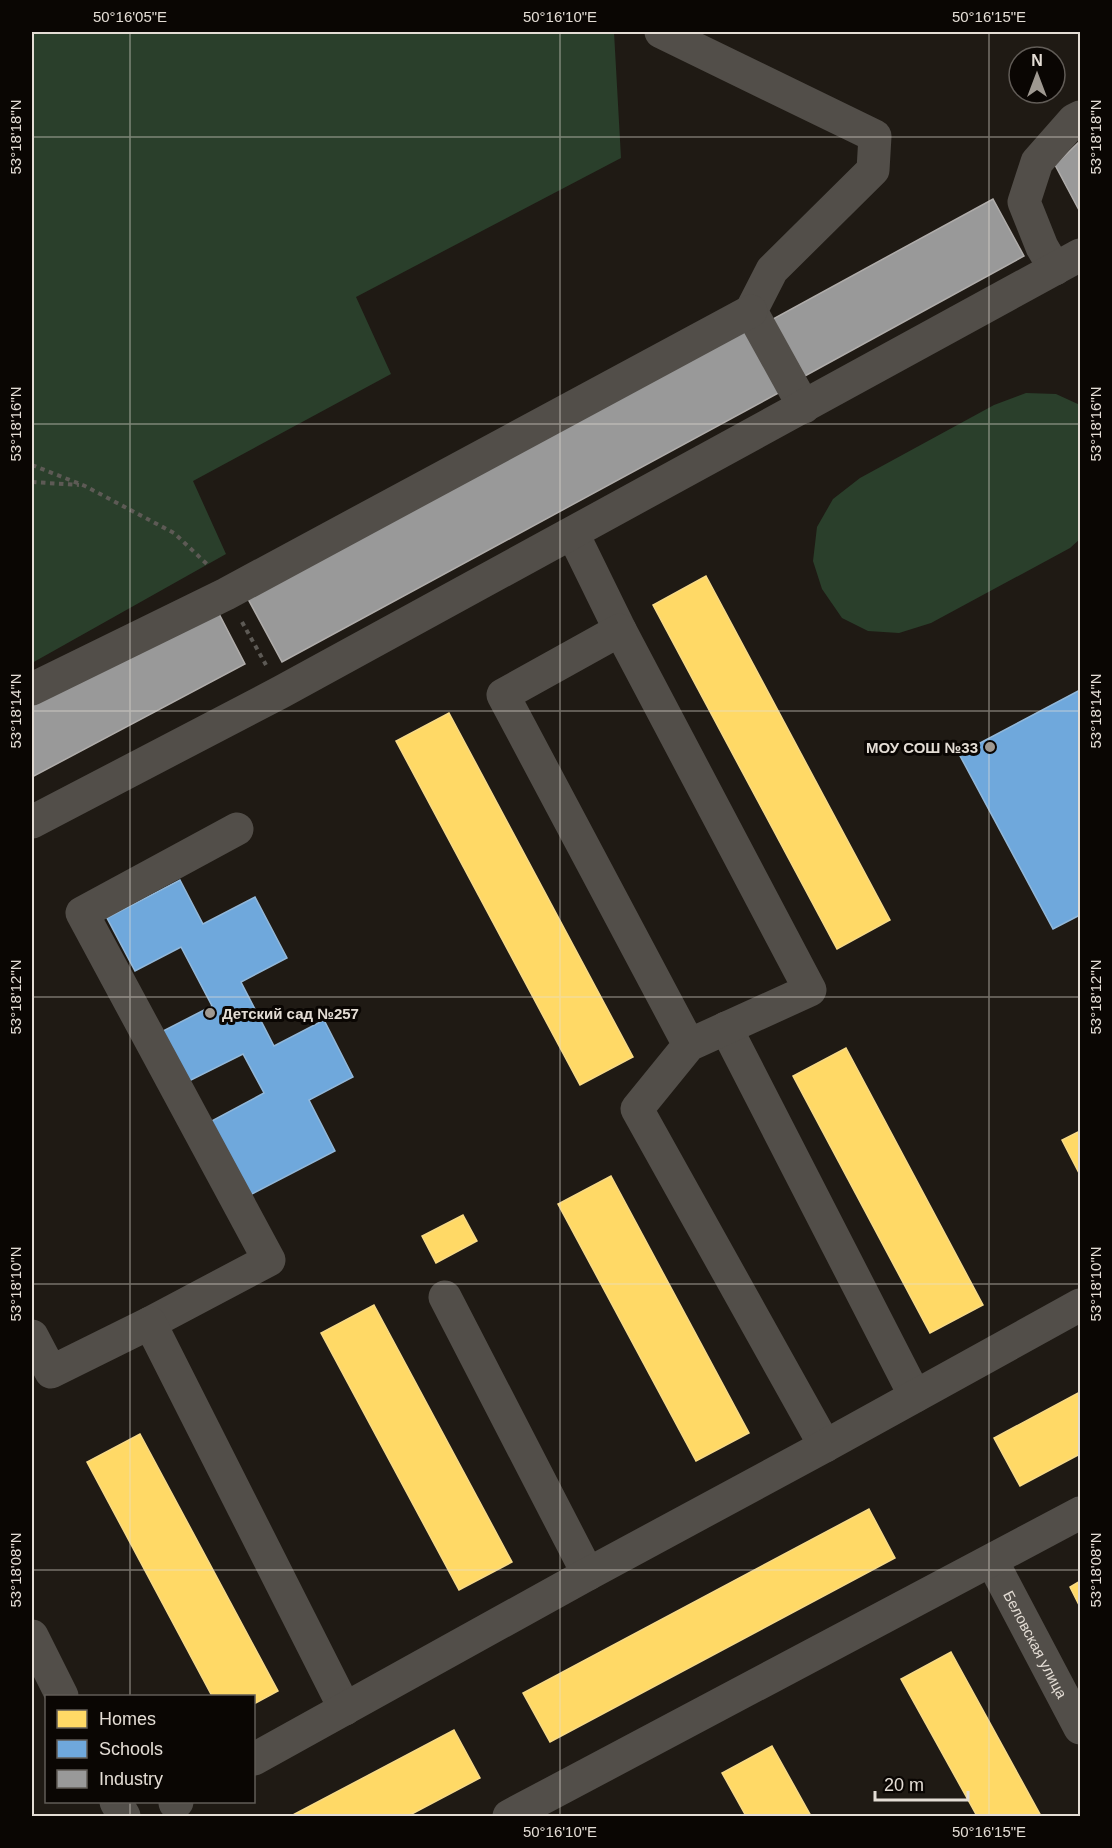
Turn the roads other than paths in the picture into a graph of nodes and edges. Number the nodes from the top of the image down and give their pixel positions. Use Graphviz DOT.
graph roads {
  1 [pos="661,32"];
  2 [pos="1080,117"];
  3 [pos="1068,262"];
  4 [pos="751,311"];
  5 [pos="804,407"];
  6 [pos="573,534"];
  7 [pos="620,630"];
  8 [pos="32,689"];
  9 [pos="32,822"];
  10 [pos="237,829"];
  11 [pos="726,1028"];
  12 [pos="689,1045"];
  13 [pos="445,1297"];
  14 [pos="1080,1305"];
  15 [pos="150,1323"];
  16 [pos="32,1336"];
  17 [pos="915,1396"];
  18 [pos="825,1446"];
  19 [pos="1080,1514"];
  20 [pos="992,1561"];
  21 [pos="588,1574"];
  22 [pos="32,1636"];
  23 [pos="62,1695"];
  24 [pos="345,1709"];
  25 [pos="1080,1728"];
  26 [pos="255,1759"];
  27 [pos="509,1816"];
  1 -- 4 [label="street"];
  2 -- 3 [label="street"];
  3 -- 5 [label="street"];
  4 -- 5 [label="street"];
  4 -- 8 [label="street"];
  5 -- 6 [label="street"];
  6 -- 7 [label="street"];
  6 -- 9 [label="street"];
  7 -- 11 [label="street"];
  7 -- 12 [label="street"];
  10 -- 15 [label="street"];
  11 -- 12 [label="street"];
  11 -- 17 [label="street"];
  12 -- 18 [label="street"];
  13 -- 21 [label="street"];
  14 -- 17 [label="street"];
  15 -- 16 [label="street"];
  15 -- 24 [label="street"];
  17 -- 18 [label="street"];
  18 -- 21 [label="street"];
  19 -- 20 [label="street"];
  20 -- 25 [label="street, Беловская улица"];
  20 -- 27 [label="street"];
  21 -- 24 [label="street"];
  22 -- 23 [label="street"];
  24 -- 26 [label="street"];
}
